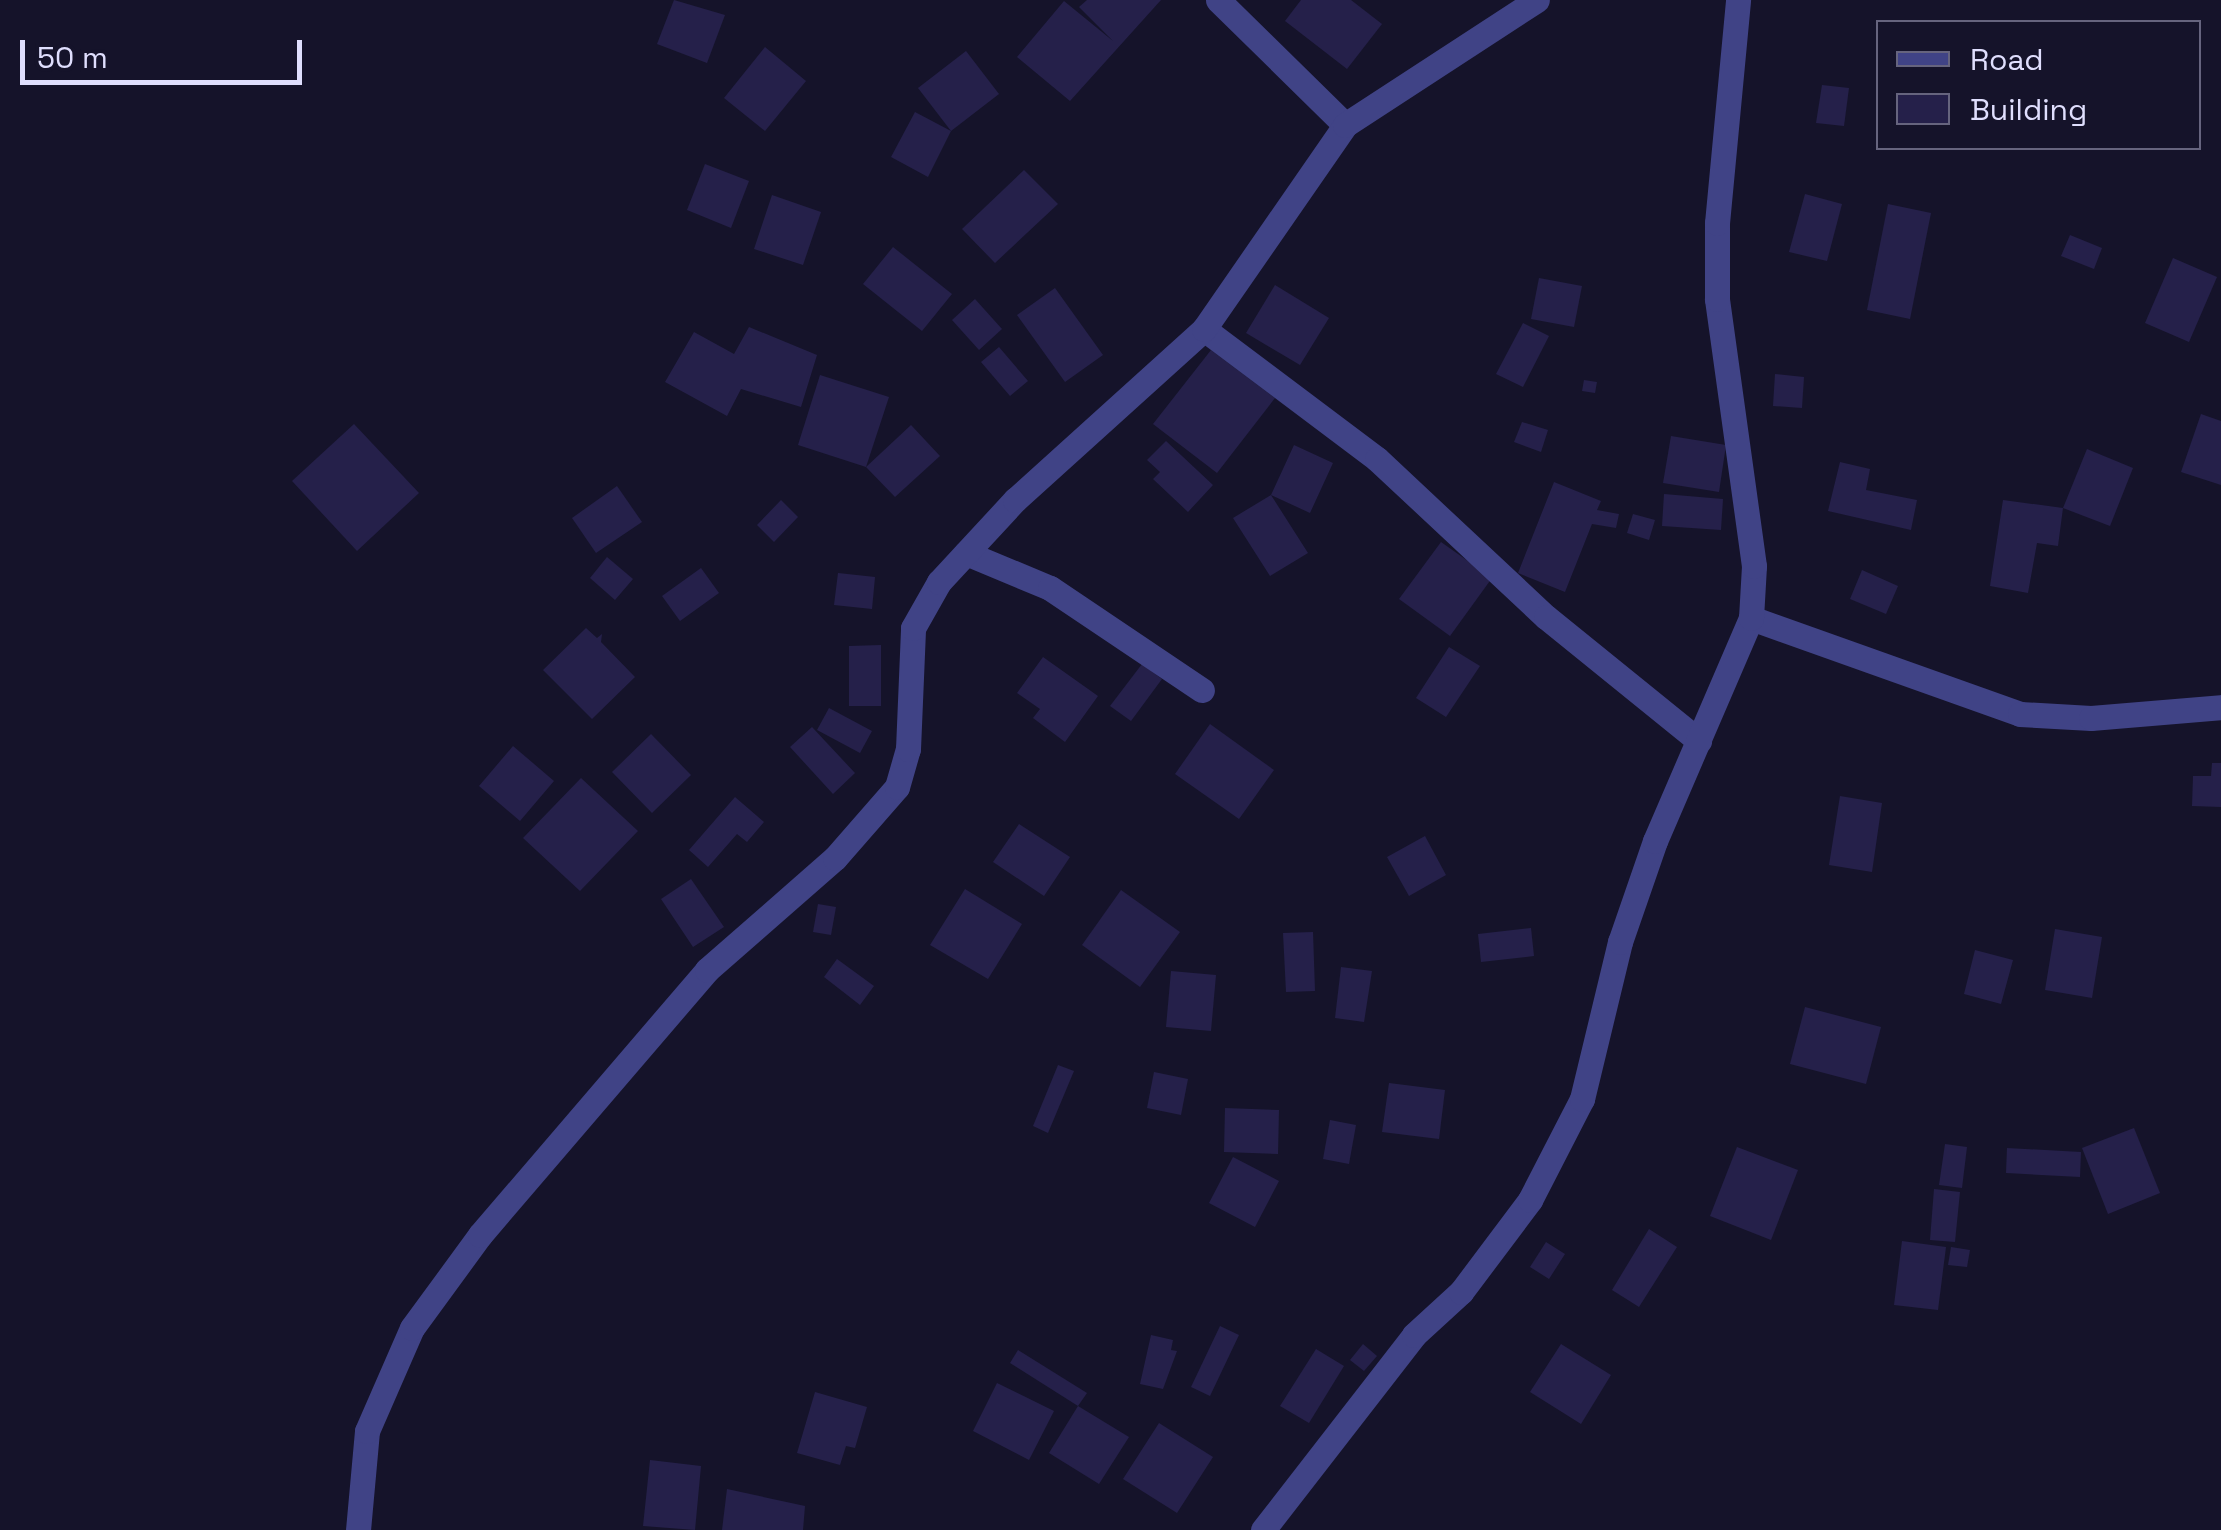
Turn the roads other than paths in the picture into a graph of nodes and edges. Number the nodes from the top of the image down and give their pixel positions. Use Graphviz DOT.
graph roads {
  1 [pos="1218,0"];
  2 [pos="1537,0"];
  3 [pos="1738,0"];
  4 [pos="1344,125"];
  5 [pos="1204,329"];
  6 [pos="966,553"];
  7 [pos="1750,618"];
  8 [pos="1202,690"];
  9 [pos="2221,707"];
  10 [pos="1699,741"];
  11 [pos="358,1530"];
  12 [pos="1264,1530"];
  1 -- 4 [label="street"];
  2 -- 4 [label="street"];
  3 -- 7 [label="street"];
  4 -- 5 [label="street"];
  5 -- 6 [label="street"];
  5 -- 10 [label="street"];
  6 -- 8 [label="street"];
  6 -- 11 [label="street"];
  7 -- 9 [label="street"];
  7 -- 10 [label="street"];
  10 -- 12 [label="street"];
}
